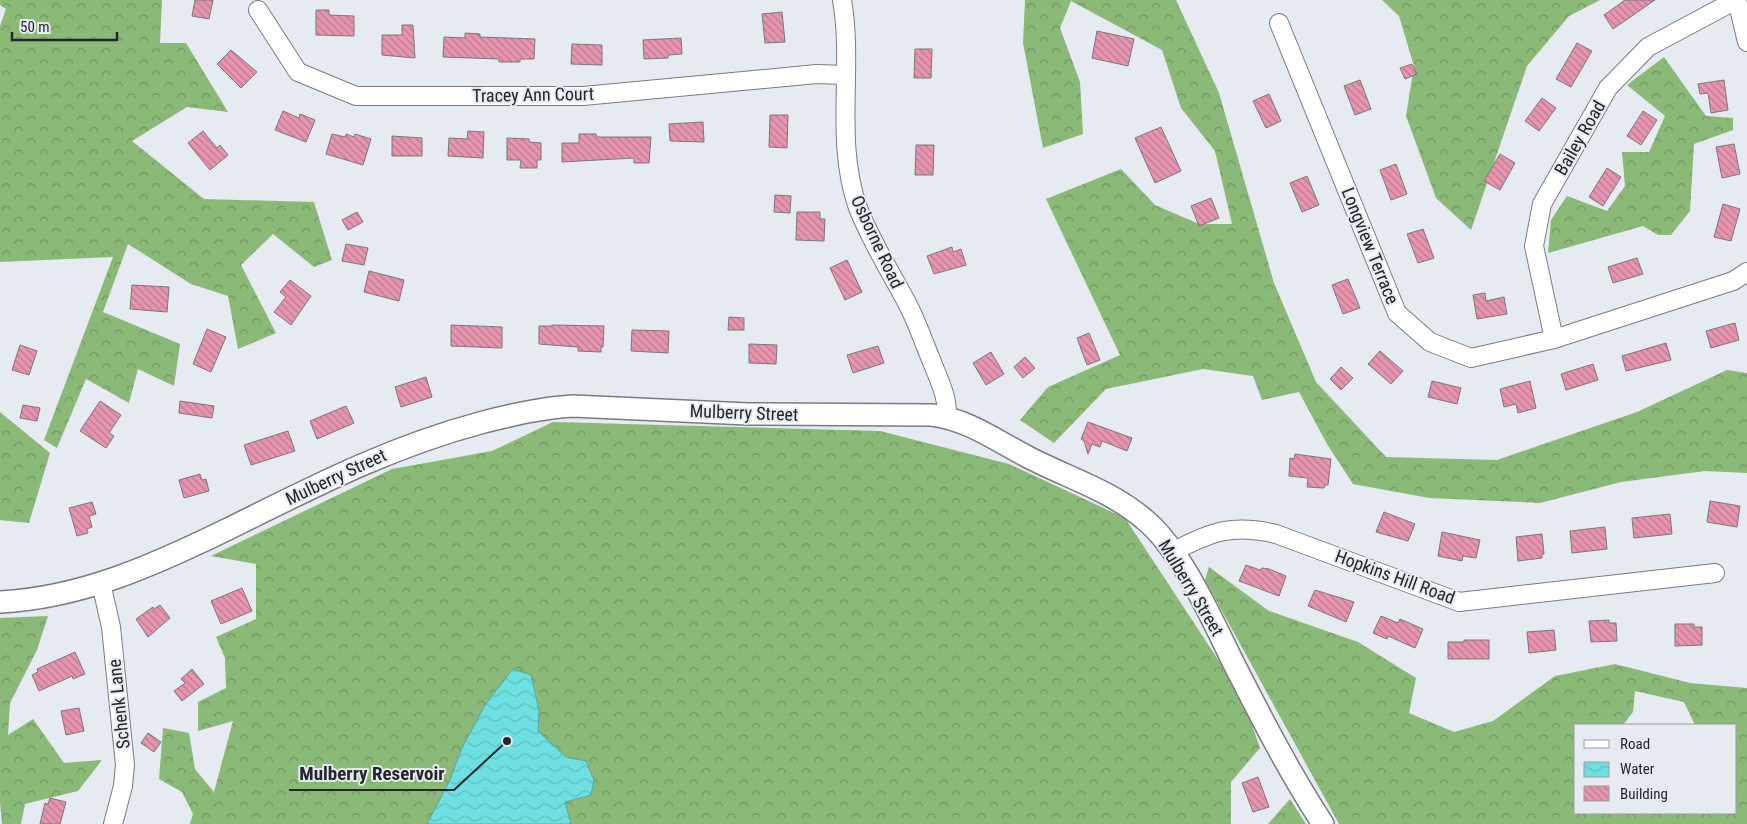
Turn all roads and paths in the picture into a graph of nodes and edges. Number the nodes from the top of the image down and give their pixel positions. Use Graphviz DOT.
graph roads {
  1 [pos="842,0"];
  2 [pos="1736,0"];
  3 [pos="258,10"];
  4 [pos="1279,23"];
  5 [pos="1747,42"];
  6 [pos="846,75"];
  7 [pos="1747,272"];
  8 [pos="1554,339"];
  9 [pos="947,417"];
  10 [pos="1173,552"];
  11 [pos="1715,573"];
  12 [pos="101,583"];
  13 [pos="0,602"];
  14 [pos="113,824"];
  15 [pos="1323,824"];
  1 -- 6 [label="street, Osborne Road"];
  2 -- 5 [label="street"];
  2 -- 8 [label="street, Bailey Road"];
  3 -- 6 [label="street, Tracey Ann Court"];
  4 -- 8 [label="street, Longview Terrace"];
  6 -- 9 [label="street, Osborne Road"];
  7 -- 8 [label="street, Longview Terrace"];
  9 -- 10 [label="street, Mulberry Street"];
  9 -- 12 [label="street, Mulberry Street"];
  10 -- 11 [label="street, Hopkins Hill Road"];
  10 -- 15 [label="street, Mulberry Street"];
  12 -- 13 [label="street, Mulberry Street"];
  12 -- 14 [label="street, Schenk Lane"];
}
